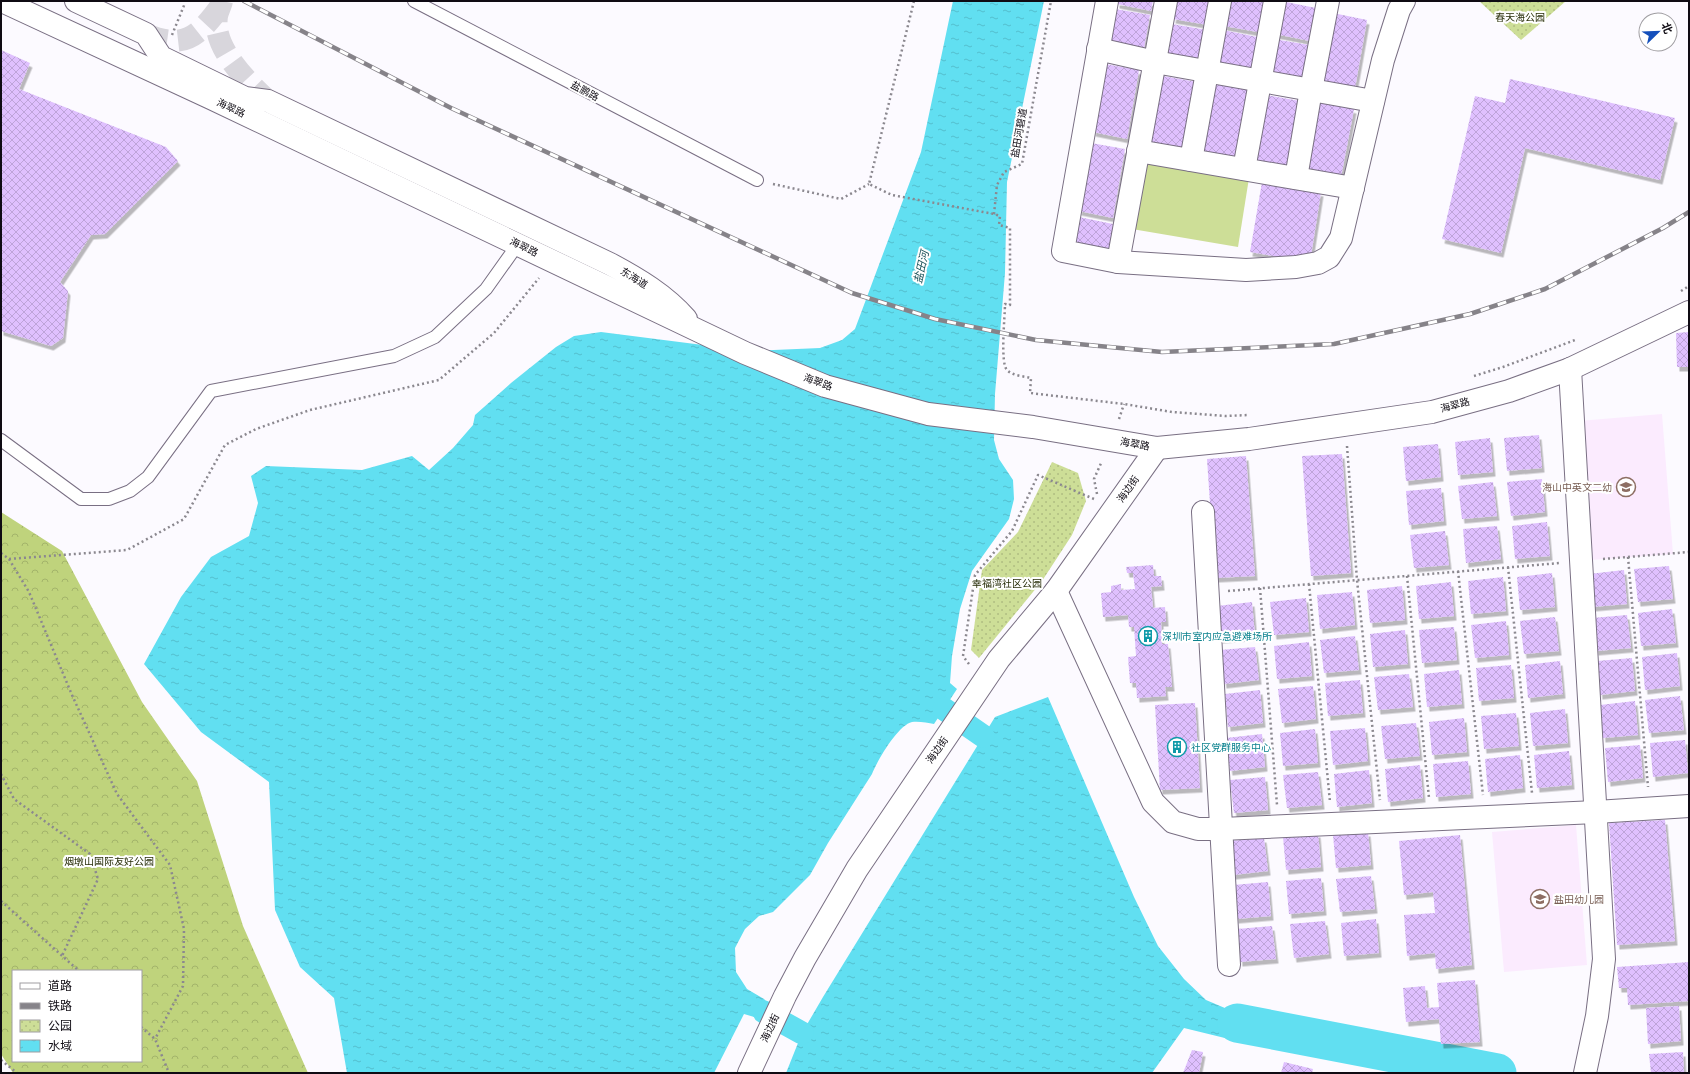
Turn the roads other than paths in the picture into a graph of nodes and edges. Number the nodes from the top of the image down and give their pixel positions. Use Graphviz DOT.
graph roads {
  1 [pos="2,1"];
  2 [pos="76,1"];
  3 [pos="414,1"];
  4 [pos="1107,1"];
  5 [pos="1166,1"];
  6 [pos="1220,1"];
  7 [pos="1275,1"];
  8 [pos="1328,1"];
  9 [pos="1397,4"];
  10 [pos="1098,49"];
  11 [pos="1154,62"];
  12 [pos="1208,71"];
  13 [pos="1260,81"];
  14 [pos="1311,90"];
  15 [pos="1373,101"];
  16 [pos="1138,151"];
  17 [pos="1191,160"];
  18 [pos="1244,169"];
  19 [pos="1296,178"];
  20 [pos="757,180"];
  21 [pos="1353,188"];
  22 [pos="560,239"];
  23 [pos="518,244"];
  24 [pos="1118,262"];
  25 [pos="1689,312"];
  26 [pos="699,332"];
  27 [pos="1570,369"];
  28 [pos="1,440"];
  29 [pos="1157,448"];
  30 [pos="1203,512"];
  31 [pos="1056,591"];
  32 [pos="1689,806"];
  33 [pos="1596,812"];
  34 [pos="1222,828"];
  35 [pos="1229,965"];
  36 [pos="749,1073"];
  37 [pos="1584,1073"];
  1 -- 23 [label="street, 海翠路"];
  2 -- 22 [label="street, 海翠路"];
  3 -- 20 [label="lane, 盐鹏路"];
  4 -- 10 [label="street"];
  5 -- 11 [label="street"];
  6 -- 12 [label="street"];
  7 -- 13 [label="street"];
  8 -- 14 [label="street"];
  9 -- 15 [label="street"];
  10 -- 11 [label="street"];
  10 -- 24 [label="street"];
  11 -- 12 [label="street"];
  11 -- 16 [label="street"];
  12 -- 13 [label="street"];
  12 -- 17 [label="street"];
  13 -- 14 [label="street"];
  13 -- 18 [label="street"];
  14 -- 15 [label="street"];
  14 -- 19 [label="street"];
  15 -- 21 [label="street"];
  16 -- 17 [label="street"];
  16 -- 24 [label="street"];
  17 -- 18 [label="street"];
  18 -- 19 [label="street"];
  19 -- 21 [label="street"];
  21 -- 24 [label="street"];
  22 -- 26 [label="street, 东海道"];
  23 -- 26 [label="street, 海翠路"];
  23 -- 28 [label="lane"];
  25 -- 27 [label="street, 海翠路"];
  26 -- 29 [label="street, 海翠路"];
  27 -- 29 [label="street, 海翠路"];
  27 -- 33 [label="street"];
  29 -- 31 [label="street, 海边街"];
  30 -- 34 [label="street"];
  31 -- 34 [label="street"];
  31 -- 36 [label="street, 海边街"];
  32 -- 33 [label="street"];
  33 -- 34 [label="street"];
  33 -- 37 [label="street"];
  34 -- 35 [label="street"];
}
